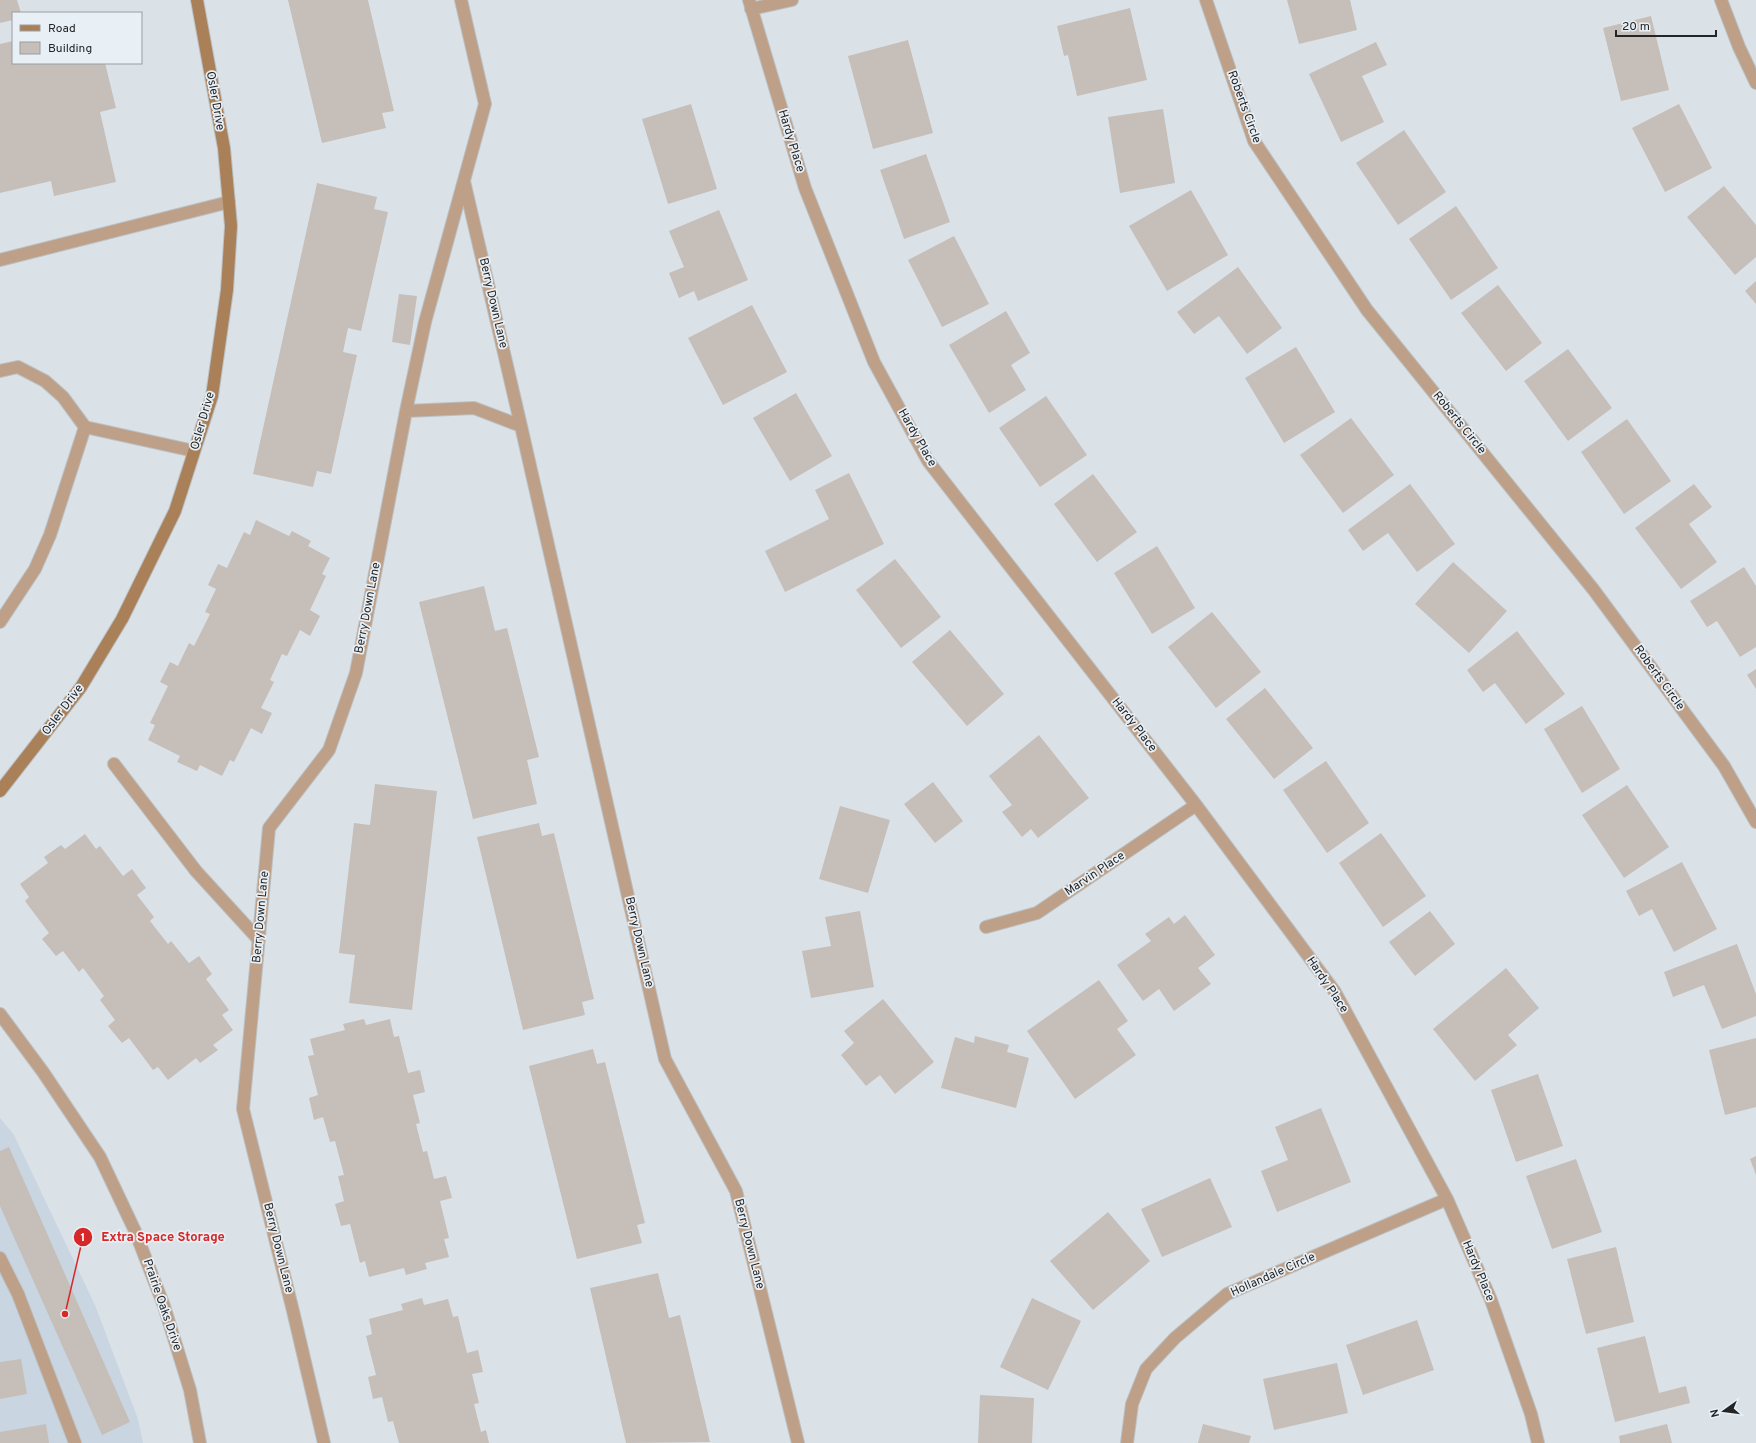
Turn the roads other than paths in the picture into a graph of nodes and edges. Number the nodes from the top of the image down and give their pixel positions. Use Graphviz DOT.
graph roads {
  1 [pos="197,0"];
  2 [pos="461,0"];
  3 [pos="792,0"];
  4 [pos="1206,0"];
  5 [pos="1721,0"];
  6 [pos="750,5"];
  7 [pos="1756,83"];
  8 [pos="464,180"];
  9 [pos="229,202"];
  10 [pos="0,260"];
  11 [pos="0,372"];
  12 [pos="406,411"];
  13 [pos="521,426"];
  14 [pos="85,427"];
  15 [pos="194,452"];
  16 [pos="0,622"];
  17 [pos="114,764"];
  18 [pos="0,791"];
  19 [pos="1196,806"];
  20 [pos="1756,822"];
  21 [pos="986,927"];
  22 [pos="259,940"];
  23 [pos="0,1014"];
  24 [pos="1447,1199"];
  25 [pos="0,1258"];
  26 [pos="75,1443"];
  27 [pos="200,1443"];
  28 [pos="324,1443"];
  29 [pos="798,1443"];
  30 [pos="1127,1443"];
  31 [pos="1538,1443"];
  1 -- 9 [label="street, Osler Drive"];
  2 -- 8 [label="street, Berry Down Lane"];
  3 -- 6 [label="street"];
  4 -- 20 [label="street, Roberts Circle"];
  5 -- 7 [label="street"];
  6 -- 19 [label="street, Hardy Place"];
  8 -- 12 [label="street, Berry Down Lane"];
  8 -- 13 [label="street, Berry Down Lane"];
  9 -- 10 [label="street"];
  9 -- 15 [label="street, Osler Drive"];
  11 -- 14 [label="street"];
  12 -- 13 [label="street"];
  12 -- 22 [label="street, Berry Down Lane"];
  13 -- 29 [label="street, Berry Down Lane"];
  14 -- 15 [label="street"];
  14 -- 16 [label="street"];
  15 -- 18 [label="street, Osler Drive"];
  17 -- 22 [label="street"];
  19 -- 21 [label="street, Marvin Place"];
  19 -- 24 [label="street, Hardy Place"];
  22 -- 28 [label="street, Berry Down Lane"];
  23 -- 27 [label="street, Prairie Oaks Drive"];
  24 -- 30 [label="street, Hollandale Circle"];
  24 -- 31 [label="street, Hardy Place"];
  25 -- 26 [label="street"];
}
